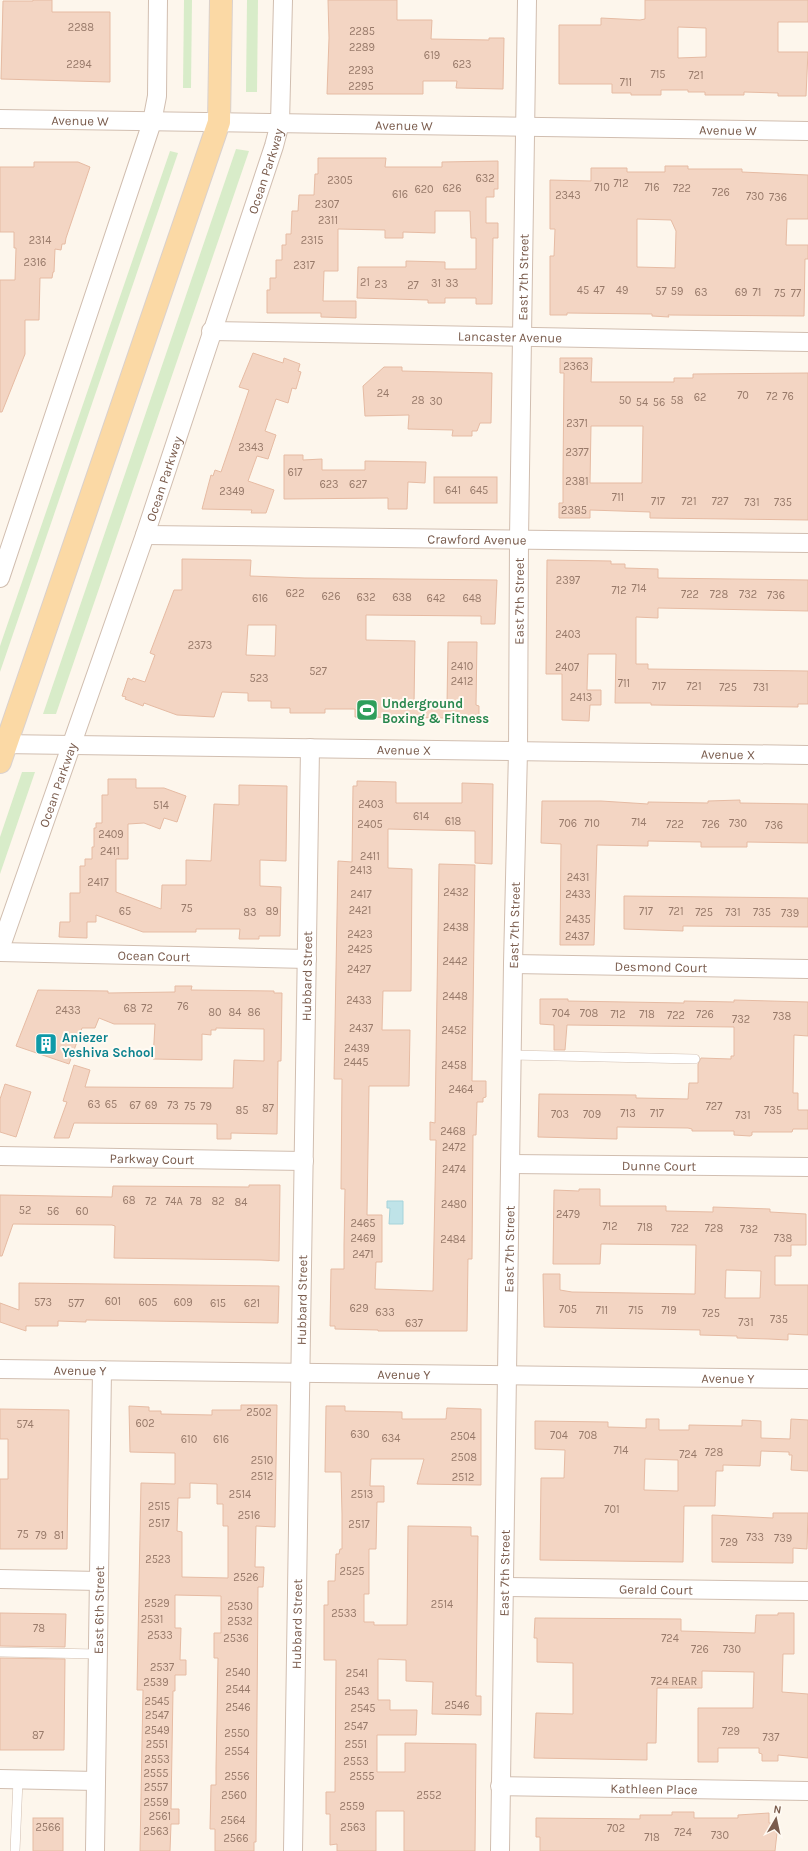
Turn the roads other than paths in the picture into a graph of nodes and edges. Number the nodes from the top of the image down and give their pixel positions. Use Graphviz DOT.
graph roads {
  1 [pos="158,0"];
  2 [pos="221,0"];
  3 [pos="282,0"];
  4 [pos="527,0"];
  5 [pos="0,119"];
  6 [pos="152,122"];
  7 [pos="219,122"];
  8 [pos="280,123"];
  9 [pos="524,126"];
  10 [pos="808,130"];
  11 [pos="211,331"];
  12 [pos="522,337"];
  13 [pos="808,342"];
  14 [pos="8,533"];
  15 [pos="145,535"];
  16 [pos="519,539"];
  17 [pos="808,543"];
  18 [pos="0,578"];
  19 [pos="70,745"];
  20 [pos="310,748"];
  21 [pos="2,750"];
  22 [pos="518,751"];
  23 [pos="808,755"];
  24 [pos="0,950"];
  25 [pos="307,959"];
  26 [pos="513,964"];
  27 [pos="808,968"];
  28 [pos="512,1055"];
  29 [pos="695,1059"];
  30 [pos="0,1156"];
  31 [pos="304,1161"];
  32 [pos="511,1164"];
  33 [pos="808,1167"];
  34 [pos="0,1369"];
  35 [pos="102,1370"];
  36 [pos="301,1372"];
  37 [pos="508,1375"];
  38 [pos="808,1379"];
  39 [pos="0,1579"];
  40 [pos="98,1581"];
  41 [pos="504,1587"];
  42 [pos="808,1591"];
  43 [pos="0,1652"];
  44 [pos="98,1654"];
  45 [pos="0,1779"];
  46 [pos="18,1780"];
  47 [pos="96,1781"];
  48 [pos="500,1786"];
  49 [pos="808,1791"];
  50 [pos="15,1851"];
  51 [pos="95,1851"];
  52 [pos="294,1851"];
  53 [pos="500,1851"];
  1 -- 6 [label="street"];
  2 -- 7 [label="main road"];
  3 -- 8 [label="street, Ocean Parkway"];
  4 -- 9 [label="street, East 7th Street"];
  5 -- 6 [label="street, Avenue W"];
  6 -- 7 [label="street, Avenue W"];
  6 -- 14 [label="street"];
  7 -- 8 [label="street, Avenue W"];
  7 -- 21 [label="main road"];
  8 -- 9 [label="street, Avenue W"];
  8 -- 11 [label="street, Ocean Parkway"];
  9 -- 10 [label="street, Avenue W"];
  9 -- 12 [label="street, East 7th Street"];
  11 -- 12 [label="street, Lancaster Avenue"];
  11 -- 15 [label="street, Ocean Parkway"];
  12 -- 13 [label="street, Lancaster Avenue"];
  12 -- 16 [label="street, East 7th Street"];
  14 -- 18 [label="street"];
  15 -- 16 [label="street, Crawford Avenue"];
  15 -- 19 [label="street, Ocean Parkway"];
  16 -- 17 [label="street, Crawford Avenue"];
  16 -- 22 [label="street, East 7th Street"];
  19 -- 20 [label="street, Avenue X"];
  19 -- 21 [label="street, Avenue X"];
  19 -- 24 [label="street, Ocean Parkway"];
  20 -- 22 [label="street, Avenue X"];
  20 -- 25 [label="street, Hubbard Street"];
  22 -- 23 [label="street, Avenue X"];
  22 -- 26 [label="street, East 7th Street"];
  24 -- 25 [label="street, Ocean Court"];
  25 -- 31 [label="street, Hubbard Street"];
  26 -- 27 [label="street, Desmond Court"];
  26 -- 28 [label="street, East 7th Street"];
  28 -- 29 [label="lane"];
  28 -- 32 [label="street, East 7th Street"];
  30 -- 31 [label="street, Parkway Court"];
  31 -- 36 [label="street, Hubbard Street"];
  32 -- 33 [label="street, Dunne Court"];
  32 -- 37 [label="street, East 7th Street"];
  34 -- 35 [label="street, Avenue Y"];
  35 -- 36 [label="street, Avenue Y"];
  35 -- 40 [label="street, East 6th Street"];
  36 -- 37 [label="street, Avenue Y"];
  36 -- 52 [label="street, Hubbard Street"];
  37 -- 38 [label="street, Avenue Y"];
  37 -- 41 [label="street, East 7th Street"];
  39 -- 40 [label="street"];
  40 -- 44 [label="street, East 6th Street"];
  41 -- 42 [label="street, Gerald Court"];
  41 -- 48 [label="street, East 7th Street"];
  43 -- 44 [label="lane"];
  44 -- 47 [label="street, East 6th Street"];
  45 -- 46 [label="street"];
  46 -- 47 [label="street"];
  46 -- 50 [label="lane"];
  47 -- 51 [label="street, East 6th Street"];
  48 -- 49 [label="street, Kathleen Place"];
  48 -- 53 [label="street, East 7th Street"];
}
